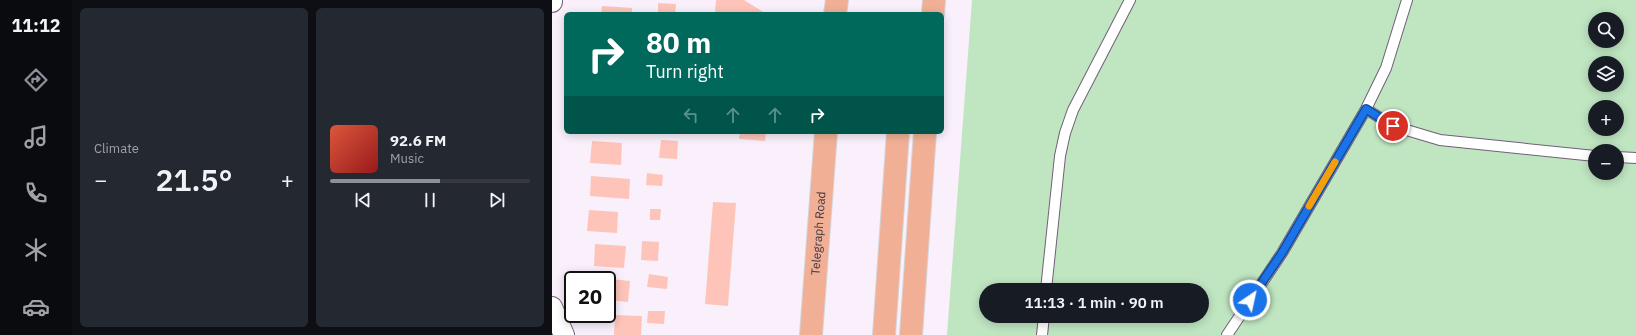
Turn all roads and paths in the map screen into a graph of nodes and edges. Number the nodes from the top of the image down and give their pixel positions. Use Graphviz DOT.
graph roads {
  1 [pos="837,0"];
  2 [pos="934,0"];
  3 [pos="1130,0"];
  4 [pos="1407,0"];
  5 [pos="836,12"];
  6 [pos="933,12"];
  7 [pos="1366,109"];
  8 [pos="898,134"];
  9 [pos="925,134"];
  10 [pos="825,140"];
  11 [pos="1588,155"];
  12 [pos="1624,157"];
  13 [pos="1636,158"];
  14 [pos="1047,283"];
  15 [pos="552,307"];
  16 [pos="1043,323"];
  17 [pos="564,335"];
  18 [pos="811,335"];
  19 [pos="884,335"];
  20 [pos="911,335"];
  21 [pos="1042,335"];
  22 [pos="1227,335"];
  1 -- 5 [label="main road"];
  2 -- 6 [label="main road"];
  3 -- 14 [label="lane"];
  4 -- 7 [label="lane"];
  7 -- 11 [label="lane"];
  7 -- 22 [label="lane"];
  8 -- 19 [label="main road"];
  9 -- 20 [label="main road"];
  10 -- 18 [label="main road, Telegraph Road"];
  12 -- 13 [label="lane"];
  15 -- 17 [label="street"];
  16 -- 21 [label="lane"];
}
